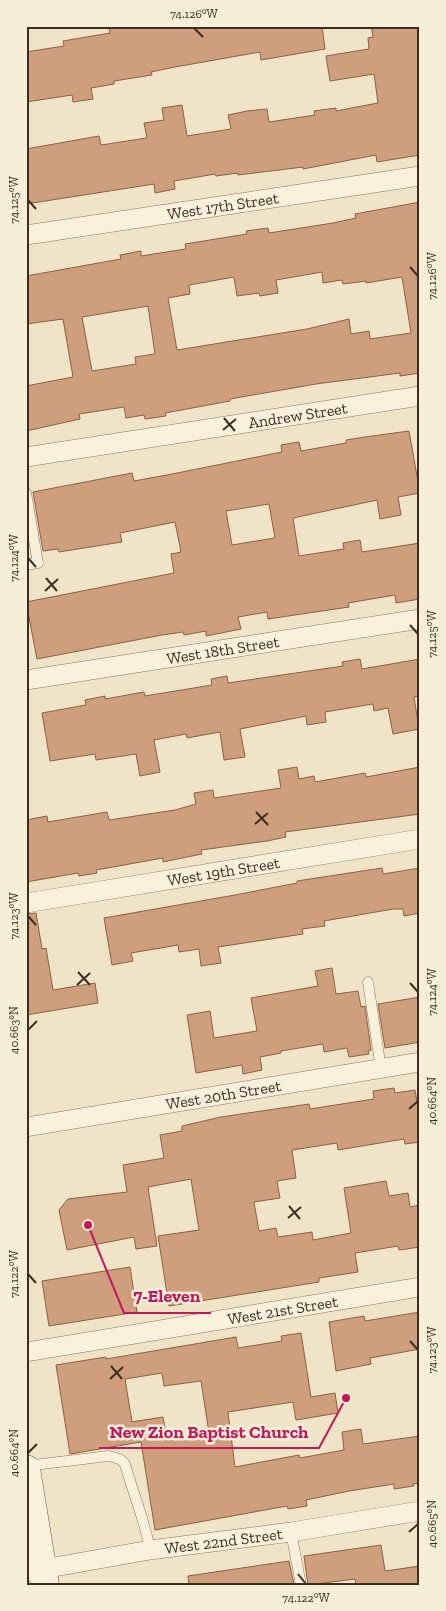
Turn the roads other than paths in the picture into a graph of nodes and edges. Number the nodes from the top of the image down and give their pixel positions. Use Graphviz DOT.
graph roads {
  1 [pos="420,176"];
  2 [pos="26,235"];
  3 [pos="420,396"];
  4 [pos="26,457"];
  5 [pos="26,492"];
  6 [pos="26,565"];
  7 [pos="420,619"];
  8 [pos="26,680"];
  9 [pos="420,839"];
  10 [pos="26,903"];
  11 [pos="368,982"];
  12 [pos="420,1062"];
  13 [pos="381,1069"];
  14 [pos="26,1126"];
  15 [pos="420,1287"];
  16 [pos="26,1352"];
  17 [pos="26,1467"];
  18 [pos="420,1511"];
  19 [pos="292,1532"];
  20 [pos="150,1550"];
  21 [pos="38,1575"];
  22 [pos="301,1585"];
  1 -- 2 [label="street, West 17th Street"];
  3 -- 4 [label="street, Andrew Street"];
  5 -- 6 [label="lane"];
  7 -- 8 [label="street, West 18th Street"];
  9 -- 10 [label="street, West 19th Street"];
  11 -- 13 [label="lane"];
  12 -- 13 [label="street, West 20th Street"];
  13 -- 14 [label="street, West 20th Street"];
  15 -- 16 [label="street, West 21st Street"];
  17 -- 20 [label="lane"];
  17 -- 21 [label="main road"];
  18 -- 19 [label="street, West 22nd Street"];
  19 -- 20 [label="street, West 22nd Street"];
  19 -- 22 [label="lane"];
  20 -- 21 [label="street, West 22nd Street"];
}
